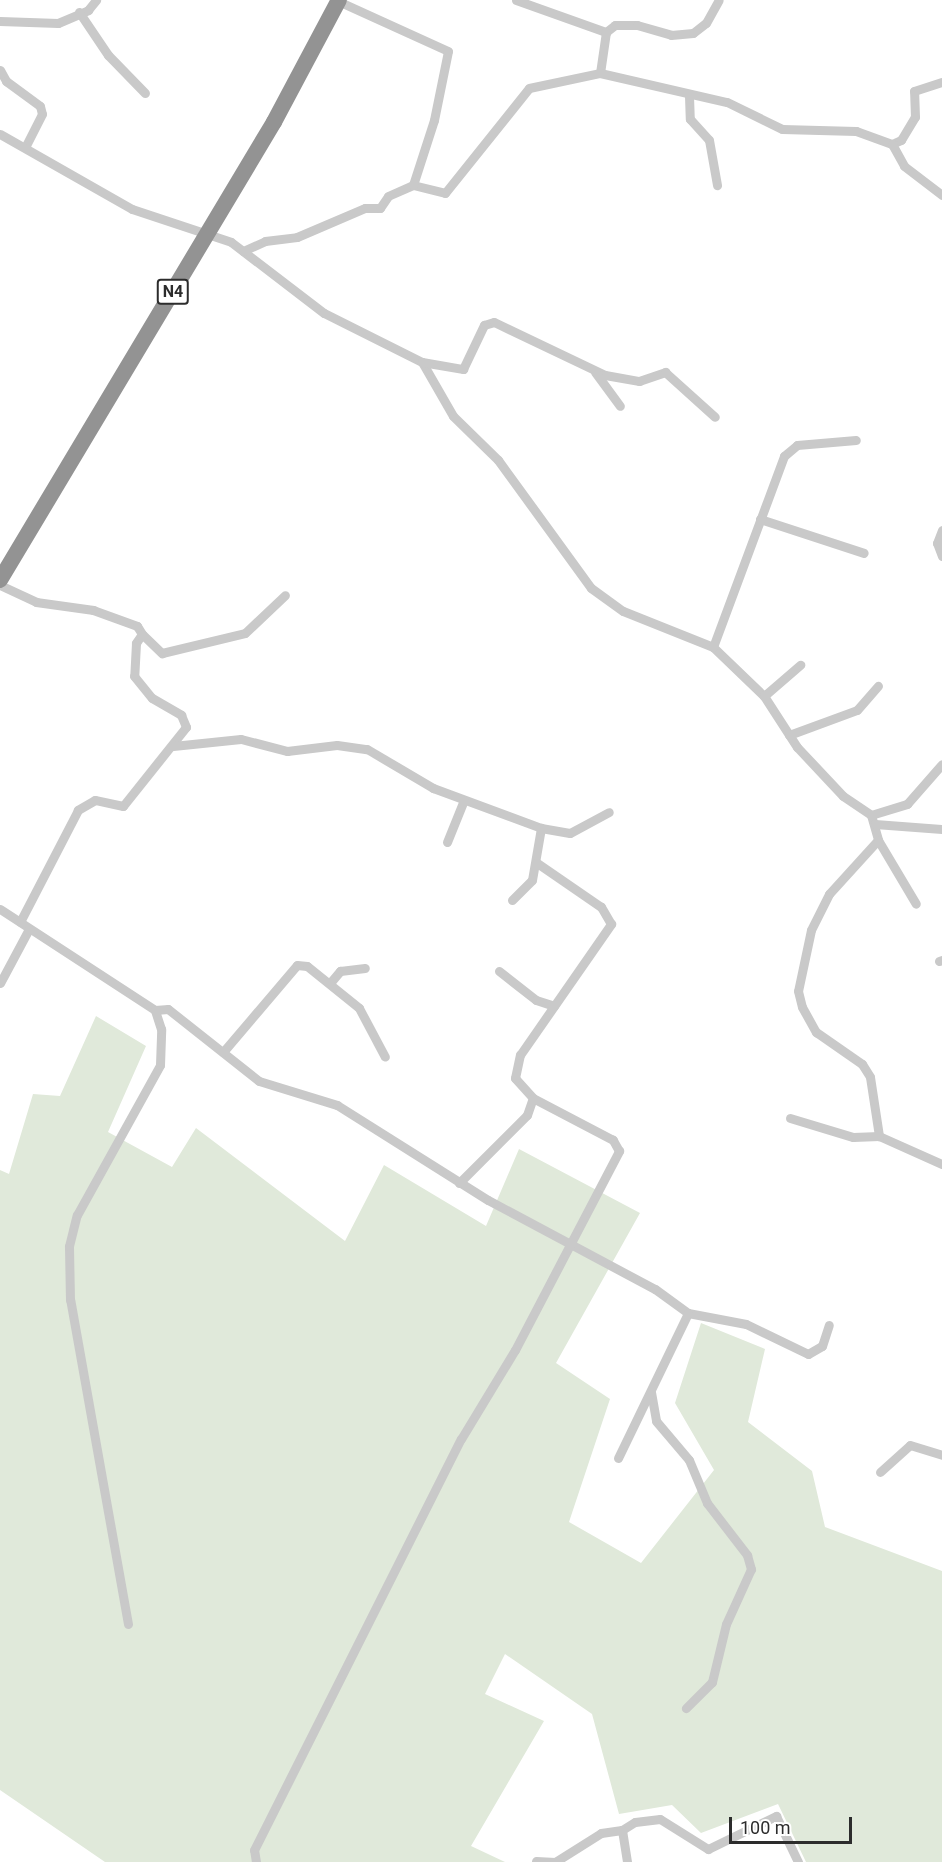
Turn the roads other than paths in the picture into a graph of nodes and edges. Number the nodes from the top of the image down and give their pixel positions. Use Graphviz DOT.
graph roads {
  1 [pos="96,0"];
  2 [pos="516,0"];
  3 [pos="719,0"];
  4 [pos="339,1"];
  5 [pos="79,12"];
  6 [pos="0,21"];
  7 [pos="606,32"];
  8 [pos="0,70"];
  9 [pos="600,73"];
  10 [pos="6,81"];
  11 [pos="942,82"];
  12 [pos="0,91"];
  13 [pos="145,93"];
  14 [pos="689,96"];
  15 [pos="0,134"];
  16 [pos="892,144"];
  17 [pos="26,145"];
  18 [pos="413,185"];
  19 [pos="717,185"];
  20 [pos="942,195"];
  21 [pos="206,237"];
  22 [pos="243,252"];
  23 [pos="422,363"];
  24 [pos="595,372"];
  25 [pos="620,406"];
  26 [pos="715,417"];
  27 [pos="856,440"];
  28 [pos="760,519"];
  29 [pos="942,530"];
  30 [pos="864,553"];
  31 [pos="942,556"];
  32 [pos="0,580"];
  33 [pos="0,585"];
  34 [pos="285,595"];
  35 [pos="142,634"];
  36 [pos="713,647"];
  37 [pos="800,665"];
  38 [pos="878,686"];
  39 [pos="764,696"];
  40 [pos="789,735"];
  41 [pos="173,746"];
  42 [pos="942,764"];
  43 [pos="464,800"];
  44 [pos="609,812"];
  45 [pos="873,819"];
  46 [pos="541,828"];
  47 [pos="942,829"];
  48 [pos="878,840"];
  49 [pos="447,842"];
  50 [pos="537,863"];
  51 [pos="512,900"];
  52 [pos="916,904"];
  53 [pos="0,909"];
  54 [pos="20,922"];
  55 [pos="29,929"];
  56 [pos="365,968"];
  57 [pos="499,971"];
  58 [pos="0,983"];
  59 [pos="330,983"];
  60 [pos="554,1006"];
  61 [pos="155,1010"];
  62 [pos="223,1052"];
  63 [pos="385,1057"];
  64 [pos="533,1098"];
  65 [pos="789,1118"];
  66 [pos="879,1136"];
  67 [pos="942,1164"];
  68 [pos="459,1183"];
  69 [pos="572,1245"];
  70 [pos="688,1313"];
  71 [pos="830,1325"];
  72 [pos="651,1392"];
  73 [pos="942,1455"];
  74 [pos="618,1458"];
  75 [pos="880,1472"];
  76 [pos="128,1624"];
  77 [pos="686,1708"];
  78 [pos="621,1830"];
  79 [pos="536,1861"];
  80 [pos="256,1862"];
  81 [pos="627,1862"];
  82 [pos="798,1862"];
  1 -- 5 [label="street"];
  2 -- 7 [label="street"];
  3 -- 7 [label="street"];
  4 -- 18 [label="street"];
  4 -- 21 [label="highway, N4"];
  5 -- 6 [label="street"];
  5 -- 13 [label="street"];
  7 -- 9 [label="street"];
  8 -- 10 [label="street"];
  9 -- 14 [label="street"];
  9 -- 18 [label="street"];
  10 -- 12 [label="street"];
  10 -- 17 [label="street"];
  11 -- 16 [label="street"];
  14 -- 16 [label="street"];
  14 -- 19 [label="street"];
  15 -- 17 [label="street"];
  16 -- 20 [label="street"];
  17 -- 21 [label="street"];
  18 -- 22 [label="street"];
  21 -- 22 [label="street"];
  21 -- 32 [label="highway, N4"];
  22 -- 23 [label="street"];
  23 -- 24 [label="street"];
  23 -- 36 [label="street"];
  24 -- 25 [label="street"];
  24 -- 26 [label="street"];
  27 -- 28 [label="street"];
  28 -- 30 [label="street"];
  28 -- 36 [label="street"];
  29 -- 31 [label="street"];
  33 -- 35 [label="street"];
  34 -- 35 [label="street"];
  35 -- 41 [label="street"];
  36 -- 39 [label="street"];
  37 -- 39 [label="street"];
  38 -- 40 [label="street"];
  39 -- 40 [label="street"];
  40 -- 45 [label="street"];
  41 -- 43 [label="street"];
  41 -- 54 [label="street"];
  42 -- 45 [label="street"];
  43 -- 46 [label="street"];
  43 -- 49 [label="street"];
  44 -- 46 [label="street"];
  45 -- 47 [label="street"];
  45 -- 48 [label="street"];
  46 -- 50 [label="street"];
  48 -- 52 [label="street"];
  48 -- 66 [label="street"];
  50 -- 51 [label="street"];
  50 -- 60 [label="street"];
  53 -- 54 [label="street"];
  54 -- 55 [label="street"];
  55 -- 58 [label="street"];
  55 -- 61 [label="street"];
  56 -- 59 [label="street"];
  57 -- 60 [label="street"];
  59 -- 62 [label="street"];
  59 -- 63 [label="street"];
  60 -- 64 [label="street"];
  61 -- 62 [label="street"];
  61 -- 76 [label="street"];
  62 -- 68 [label="street"];
  64 -- 68 [label="street"];
  64 -- 69 [label="street"];
  65 -- 66 [label="street"];
  66 -- 67 [label="street"];
  68 -- 69 [label="street"];
  69 -- 70 [label="street"];
  69 -- 80 [label="street"];
  70 -- 71 [label="street"];
  70 -- 72 [label="street"];
  72 -- 74 [label="street"];
  72 -- 77 [label="street"];
  73 -- 75 [label="street"];
  78 -- 79 [label="street"];
  78 -- 81 [label="street"];
  78 -- 82 [label="street"];
}
